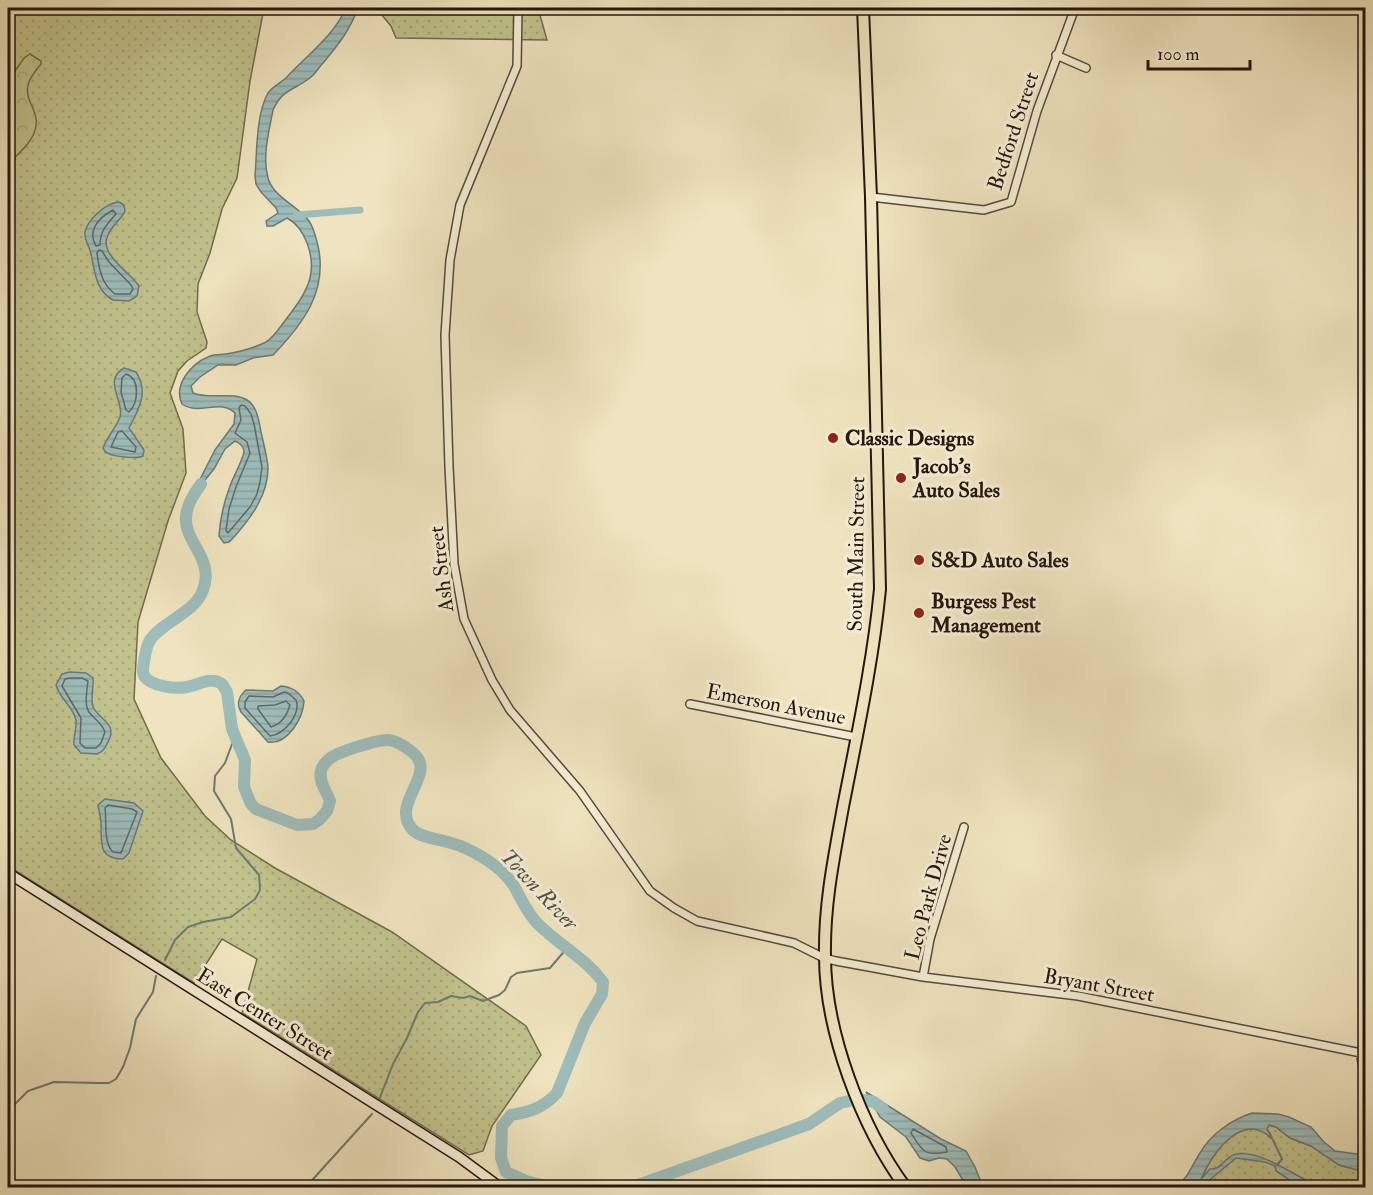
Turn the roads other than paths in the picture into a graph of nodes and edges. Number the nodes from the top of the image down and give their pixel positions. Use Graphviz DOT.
graph roads {
  1 [pos="518,8"];
  2 [pos="863,8"];
  3 [pos="1075,8"];
  4 [pos="1056,55"];
  5 [pos="1086,69"];
  6 [pos="871,197"];
  7 [pos="690,704"];
  8 [pos="856,737"];
  9 [pos="964,827"];
  10 [pos="8,873"];
  11 [pos="824,958"];
  12 [pos="923,977"];
  13 [pos="1363,1054"];
  14 [pos="1365,1080"];
  15 [pos="501,1188"];
  16 [pos="906,1188"];
  1 -- 11 [label="street, Ash Street"];
  2 -- 6 [label="main road, South Main Street"];
  3 -- 4 [label="street, Bedford Street"];
  4 -- 5 [label="street"];
  4 -- 6 [label="street, Bedford Street"];
  6 -- 8 [label="main road, South Main Street"];
  7 -- 8 [label="street, Emerson Avenue"];
  8 -- 11 [label="main road, South Main Street"];
  9 -- 12 [label="street, Leo Park Drive"];
  10 -- 15 [label="main road, East Center Street"];
  11 -- 12 [label="street, Bryant Street"];
  11 -- 16 [label="main road, South Main Street"];
  12 -- 13 [label="street, Bryant Street"];
  13 -- 14 [label="street"];
}
